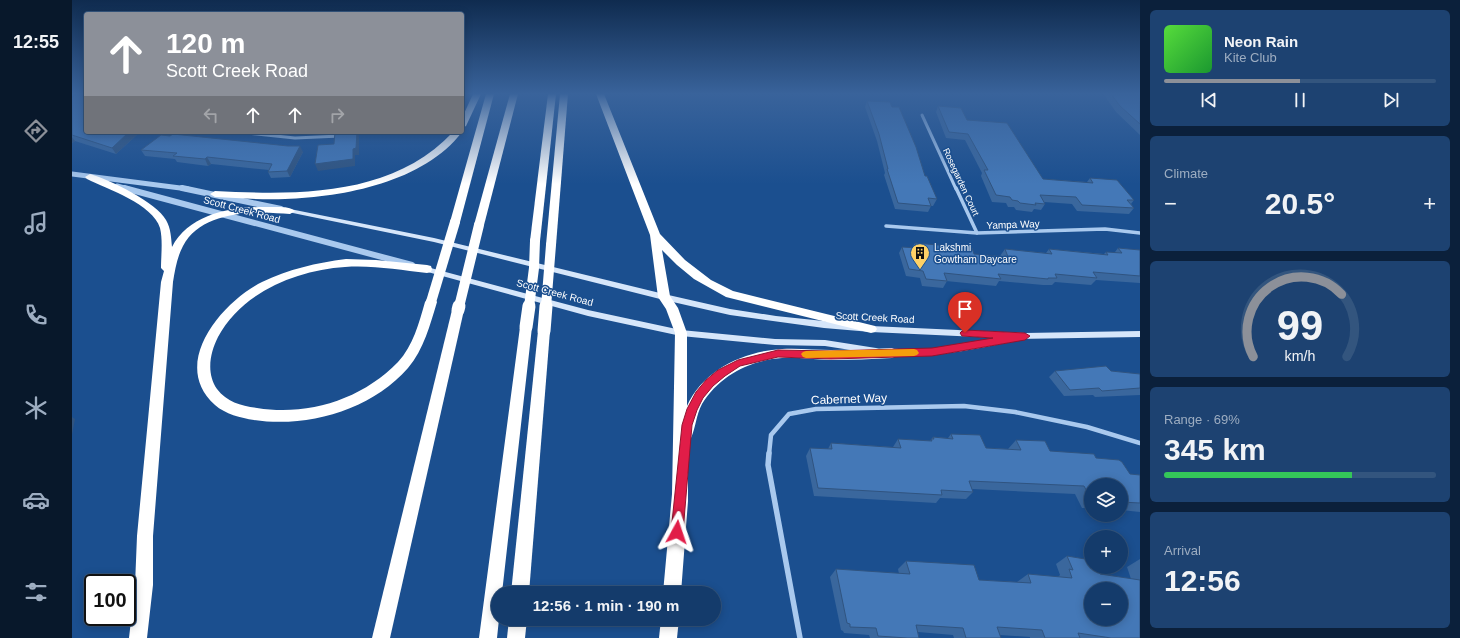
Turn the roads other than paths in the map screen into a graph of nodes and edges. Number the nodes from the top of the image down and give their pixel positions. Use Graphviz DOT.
graph roads {
  1 [pos="482,124"];
  2 [pos="505,124"];
  3 [pos="548,124"];
  4 [pos="560,124"];
  5 [pos="612,124"];
  6 [pos="926,124"];
  7 [pos="257,134"];
  8 [pos="356,134"];
  9 [pos="456,134"];
  10 [pos="350,135"];
  11 [pos="343,136"];
  12 [pos="72,174"];
  13 [pos="90,178"];
  14 [pos="214,194"];
  15 [pos="290,211"];
  16 [pos="221,215"];
  17 [pos="886,226"];
  18 [pos="977,232"];
  19 [pos="1140,233"];
  20 [pos="655,235"];
  21 [pos="427,269"];
  22 [pos="167,282"];
  23 [pos="664,298"];
  24 [pos="871,329"];
  25 [pos="681,333"];
  26 [pos="1140,334"];
  27 [pos="1025,336"];
  28 [pos="892,353"];
  29 [pos="1140,444"];
  30 [pos="680,501"];
  31 [pos="521,586"];
  32 [pos="673,586"];
  33 [pos="517,626"];
  34 [pos="669,626"];
  35 [pos="138,638"];
  36 [pos="381,638"];
  37 [pos="488,638"];
  38 [pos="516,638"];
  39 [pos="668,638"];
  40 [pos="800,638"];
  1 -- 21 [label="highway, bridge"];
  2 -- 36 [label="highway, bridge"];
  3 -- 37 [label="highway, bridge"];
  4 -- 31 [label="highway, bridge"];
  5 -- 20 [label="highway"];
  6 -- 18 [label="street, Rosegarden Court"];
  7 -- 11 [label="street"];
  8 -- 10 [label="street"];
  9 -- 14 [label="highway"];
  12 -- 13 [label="street, Scott Creek Road"];
  13 -- 14 [label="street, Scott Creek Road"];
  13 -- 16 [label="street, Scott Creek Road"];
  13 -- 22 [label="highway"];
  14 -- 15 [label="street, Scott Creek Road"];
  15 -- 16 [label="highway"];
  15 -- 23 [label="main road, Scott Creek Road"];
  16 -- 21 [label="street, Scott Creek Road"];
  16 -- 22 [label="highway"];
  17 -- 18 [label="street, Yampa Way"];
  18 -- 19 [label="street, Yampa Way"];
  20 -- 23 [label="highway"];
  20 -- 24 [label="highway"];
  21 -- 25 [label="main road, Scott Creek Road"];
  22 -- 35 [label="highway"];
  23 -- 24 [label="main road, Scott Creek Road"];
  23 -- 25 [label="highway"];
  24 -- 27 [label="main road, Scott Creek Road"];
  25 -- 28 [label="main road, Scott Creek Road"];
  25 -- 30 [label="highway"];
  26 -- 27 [label="main road, Scott Creek Road"];
  27 -- 28 [label="main road, Scott Creek Road"];
  28 -- 30 [label="highway"];
  29 -- 40 [label="street, Cabernet Way"];
  30 -- 32 [label="highway"];
  33 -- 38 [label="highway"];
  34 -- 39 [label="highway"];
}
